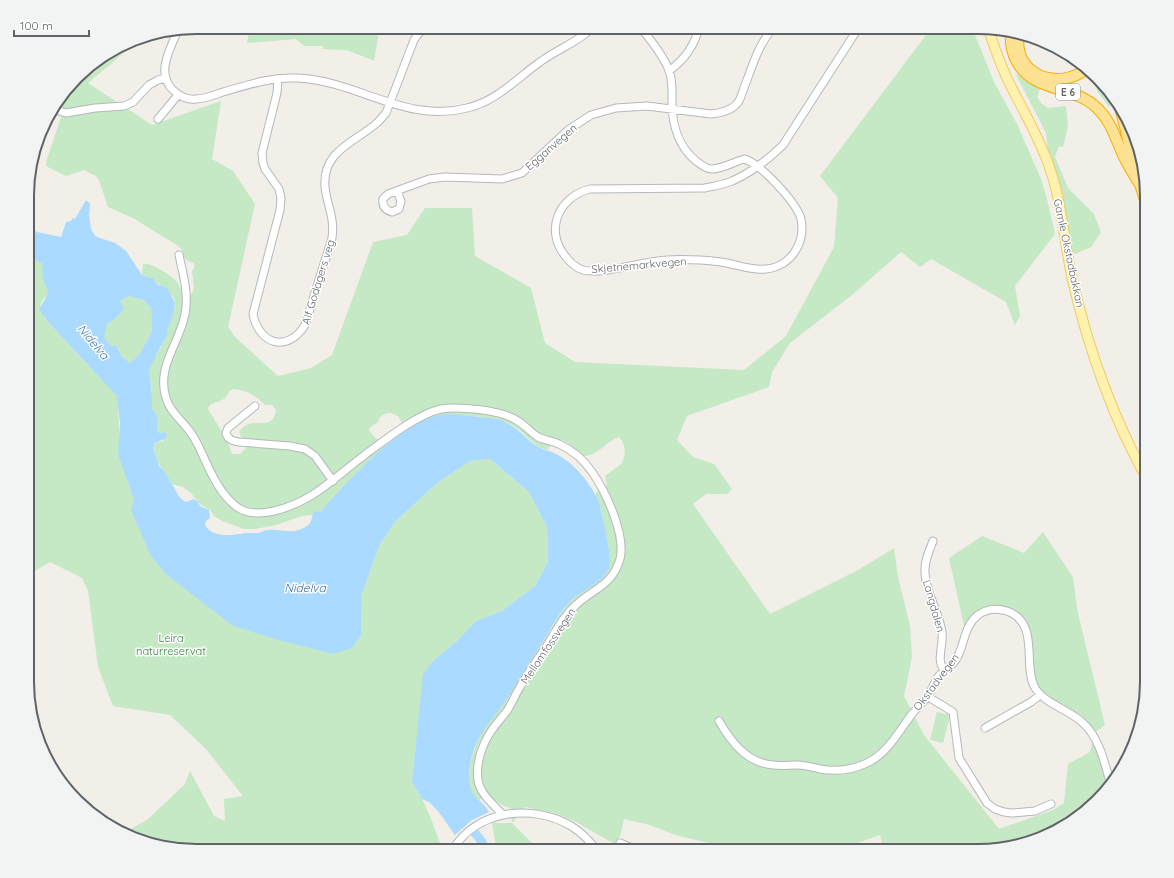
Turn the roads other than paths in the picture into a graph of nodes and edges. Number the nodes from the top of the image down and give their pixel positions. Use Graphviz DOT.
graph roads {
  1 [pos="418,34"];
  2 [pos="586,34"];
  3 [pos="646,34"];
  4 [pos="698,34"];
  5 [pos="769,34"];
  6 [pos="855,34"];
  7 [pos="990,34"];
  8 [pos="176,35"];
  9 [pos="1011,37"];
  10 [pos="1019,40"];
  11 [pos="669,71"];
  12 [pos="1082,72"];
  13 [pos="166,78"];
  14 [pos="278,79"];
  15 [pos="178,95"];
  16 [pos="390,103"];
  17 [pos="672,108"];
  18 [pos="58,111"];
  19 [pos="158,119"];
  20 [pos="1126,129"];
  21 [pos="757,165"];
  22 [pos="1139,182"];
  23 [pos="1140,185"];
  24 [pos="397,191"];
  25 [pos="179,255"];
  26 [pos="255,406"];
  27 [pos="1140,466"];
  28 [pos="333,481"];
  29 [pos="933,541"];
  30 [pos="945,671"];
  31 [pos="1040,695"];
  32 [pos="927,696"];
  33 [pos="719,721"];
  34 [pos="985,728"];
  35 [pos="1108,779"];
  36 [pos="1052,804"];
  37 [pos="502,815"];
  38 [pos="457,844"];
  39 [pos="590,844"];
  1 -- 16 [label="street, Alf Godagers veg"];
  2 -- 16 [label="street"];
  3 -- 11 [label="street"];
  4 -- 11 [label="street"];
  5 -- 17 [label="street, Egganvegen"];
  6 -- 21 [label="street, Skjetnemarkvegen"];
  7 -- 27 [label="main road, Gamle Okstadbakkan"];
  8 -- 13 [label="street"];
  9 -- 22 [label="highway, E 6"];
  10 -- 12 [label="highway, E 6"];
  11 -- 17 [label="street"];
  13 -- 15 [label="street"];
  13 -- 18 [label="street"];
  14 -- 15 [label="street"];
  14 -- 16 [label="street"];
  14 -- 16 [label="street, Alf Godagers veg"];
  15 -- 19 [label="street"];
  17 -- 21 [label="street"];
  17 -- 24 [label="street, Egganvegen"];
  20 -- 22 [label="highway, E 6"];
  21 -- 21 [label="street, Skjetnemarkvegen"];
  22 -- 23 [label="highway, E 6"];
  25 -- 28 [label="street, Mellomfossvegen"];
  26 -- 28 [label="street"];
  28 -- 37 [label="street, Mellomfossvegen"];
  29 -- 30 [label="street, Langdalen"];
  30 -- 31 [label="street, Okstadvegen"];
  30 -- 32 [label="street, Okstadvegen"];
  31 -- 34 [label="street"];
  31 -- 35 [label="street"];
  32 -- 33 [label="street, Okstadvegen"];
  32 -- 36 [label="street"];
  37 -- 38 [label="street"];
  37 -- 39 [label="street"];
}
